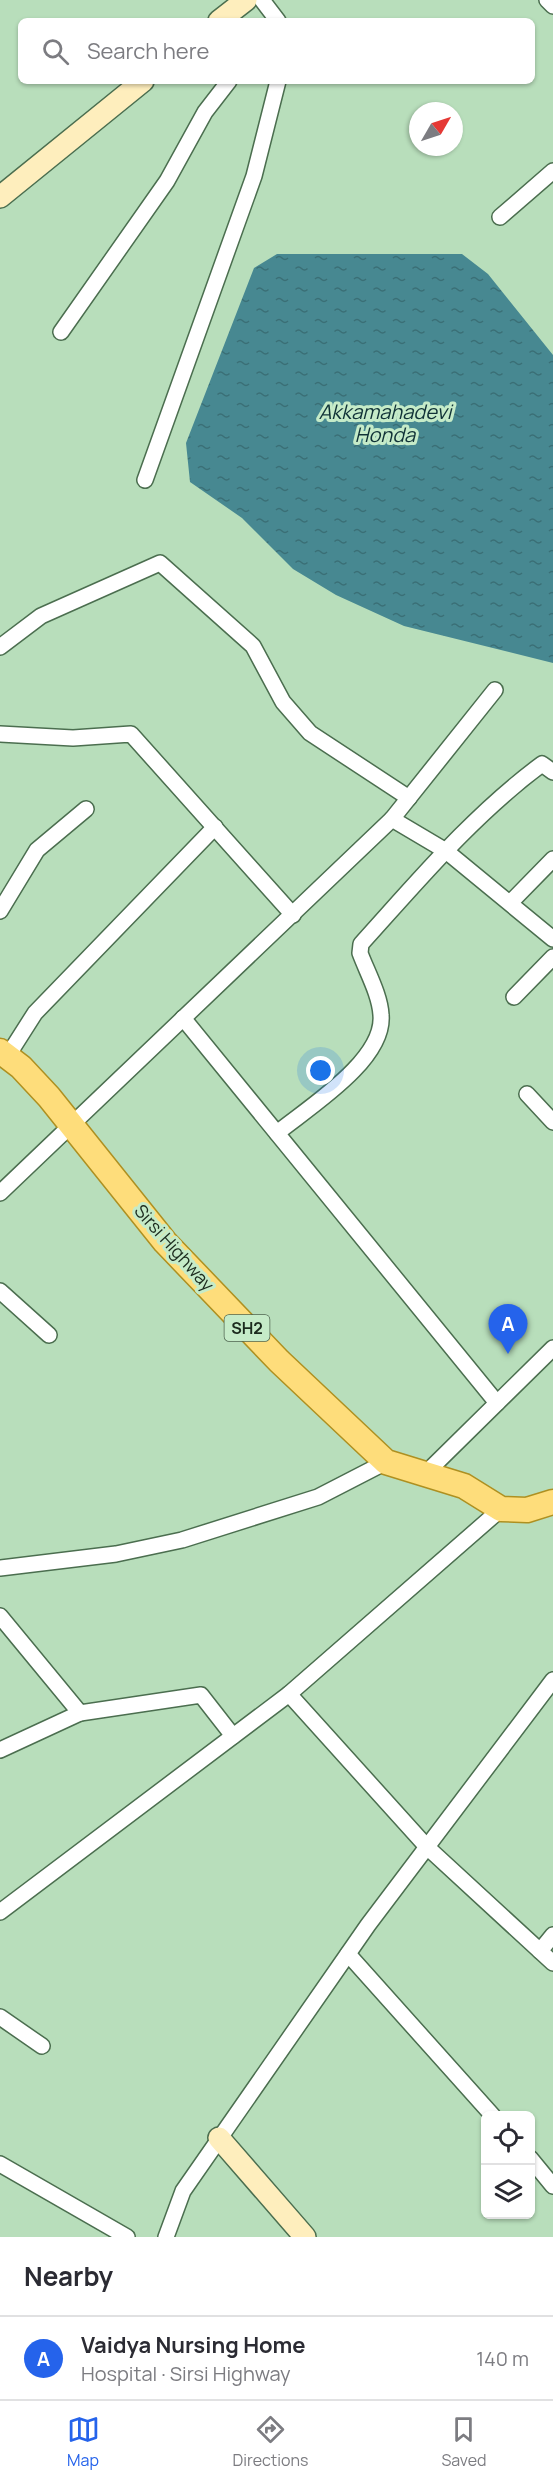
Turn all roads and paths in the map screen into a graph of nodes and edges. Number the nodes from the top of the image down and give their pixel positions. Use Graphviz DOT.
graph roads {
  1 [pos="246,0"];
  2 [pos="262,0"];
  3 [pos="547,0"];
  4 [pos="553,6"];
  5 [pos="223,18"];
  6 [pos="275,18"];
  7 [pos="139,84"];
  8 [pos="227,84"];
  9 [pos="277,84"];
  10 [pos="553,171"];
  11 [pos="0,197"];
  12 [pos="500,217"];
  13 [pos="61,332"];
  14 [pos="145,480"];
  15 [pos="0,647"];
  16 [pos="495,690"];
  17 [pos="0,734"];
  18 [pos="553,772"];
  19 [pos="409,798"];
  20 [pos="86,809"];
  21 [pos="392,819"];
  22 [pos="214,827"];
  23 [pos="446,851"];
  24 [pos="553,859"];
  25 [pos="511,902"];
  26 [pos="0,911"];
  27 [pos="293,915"];
  28 [pos="553,939"];
  29 [pos="553,957"];
  30 [pos="514,997"];
  31 [pos="183,1018"];
  32 [pos="4,1054"];
  33 [pos="527,1094"];
  34 [pos="553,1122"];
  35 [pos="70,1125"];
  36 [pos="277,1133"];
  37 [pos="0,1193"];
  38 [pos="0,1291"];
  39 [pos="48,1335"];
  40 [pos="553,1348"];
  41 [pos="497,1403"];
  42 [pos="386,1462"];
  43 [pos="424,1475"];
  44 [pos="553,1502"];
  45 [pos="501,1509"];
  46 [pos="0,1568"];
  47 [pos="0,1616"];
  48 [pos="553,1680"];
  49 [pos="289,1694"];
  50 [pos="80,1713"];
  51 [pos="233,1736"];
  52 [pos="0,1750"];
  53 [pos="427,1847"];
  54 [pos="0,1912"];
  55 [pos="553,1935"];
  56 [pos="540,1951"];
  57 [pos="348,1954"];
  58 [pos="553,1963"];
  59 [pos="0,2017"];
  60 [pos="42,2046"];
  61 [pos="489,2111"];
  62 [pos="219,2138"];
  63 [pos="535,2163"];
  64 [pos="0,2164"];
  65 [pos="553,2186"];
  66 [pos="127,2237"];
  67 [pos="166,2237"];
  68 [pos="305,2237"];
  1 -- 5 [label="street"];
  2 -- 6 [label="street"];
  3 -- 4 [label="street"];
  7 -- 11 [label="street"];
  8 -- 13 [label="street"];
  9 -- 14 [label="street"];
  10 -- 12 [label="street"];
  15 -- 19 [label="street"];
  16 -- 19 [label="street"];
  17 -- 22 [label="street"];
  18 -- 23 [label="street"];
  19 -- 21 [label="street"];
  20 -- 26 [label="street"];
  21 -- 23 [label="street"];
  21 -- 27 [label="street"];
  22 -- 27 [label="street"];
  22 -- 32 [label="street"];
  23 -- 25 [label="street"];
  23 -- 36 [label="street"];
  24 -- 25 [label="street"];
  25 -- 28 [label="street"];
  27 -- 31 [label="street"];
  29 -- 30 [label="street"];
  31 -- 35 [label="street"];
  31 -- 36 [label="street"];
  32 -- 35 [label="main road, Sirsi Highway / SH2"];
  33 -- 34 [label="street"];
  35 -- 37 [label="street"];
  35 -- 42 [label="main road, Sirsi Highway / SH2"];
  36 -- 41 [label="street"];
  38 -- 39 [label="street"];
  40 -- 41 [label="street"];
  41 -- 43 [label="street"];
  42 -- 43 [label="main road, Sirsi Highway / SH2"];
  42 -- 46 [label="street"];
  43 -- 45 [label="main road, Sirsi Highway / SH2"];
  44 -- 45 [label="main road"];
  45 -- 49 [label="street"];
  47 -- 50 [label="street"];
  48 -- 53 [label="street"];
  49 -- 51 [label="street"];
  49 -- 53 [label="street"];
  50 -- 51 [label="street"];
  50 -- 52 [label="street"];
  51 -- 54 [label="street"];
  53 -- 56 [label="street"];
  53 -- 57 [label="street"];
  55 -- 56 [label="street"];
  56 -- 58 [label="street"];
  57 -- 61 [label="street"];
  57 -- 62 [label="street"];
  59 -- 60 [label="street"];
  62 -- 67 [label="street"];
  62 -- 68 [label="street"];
  63 -- 65 [label="street"];
  64 -- 66 [label="street"];
}
